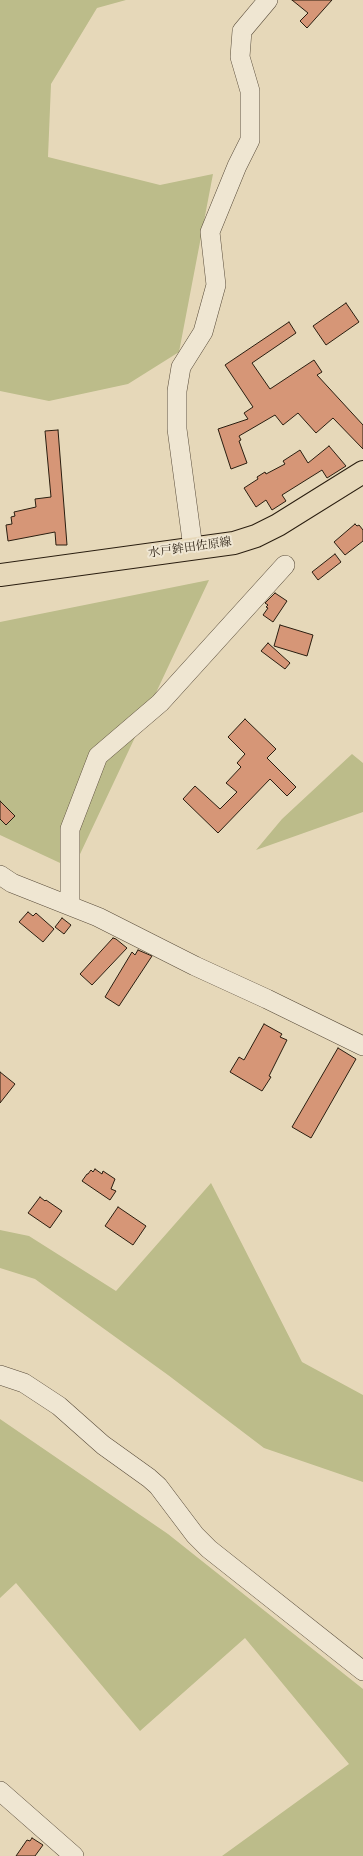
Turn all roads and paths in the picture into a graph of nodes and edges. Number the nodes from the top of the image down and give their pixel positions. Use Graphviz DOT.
graph roads {
  1 [pos="268,0"];
  2 [pos="363,472"];
  3 [pos="193,548"];
  4 [pos="285,565"];
  5 [pos="0,575"];
  6 [pos="0,875"];
  7 [pos="70,904"];
  8 [pos="363,1046"];
  9 [pos="0,1376"];
  10 [pos="363,1671"];
  11 [pos="0,1791"];
  12 [pos="74,1856"];
  1 -- 3 [label="street"];
  2 -- 3 [label="main road, 水戸鉾田佐原線"];
  3 -- 5 [label="main road, 水戸鉾田佐原線"];
  4 -- 7 [label="street"];
  6 -- 7 [label="street"];
  7 -- 8 [label="street"];
  9 -- 10 [label="street"];
  11 -- 12 [label="street"];
}
